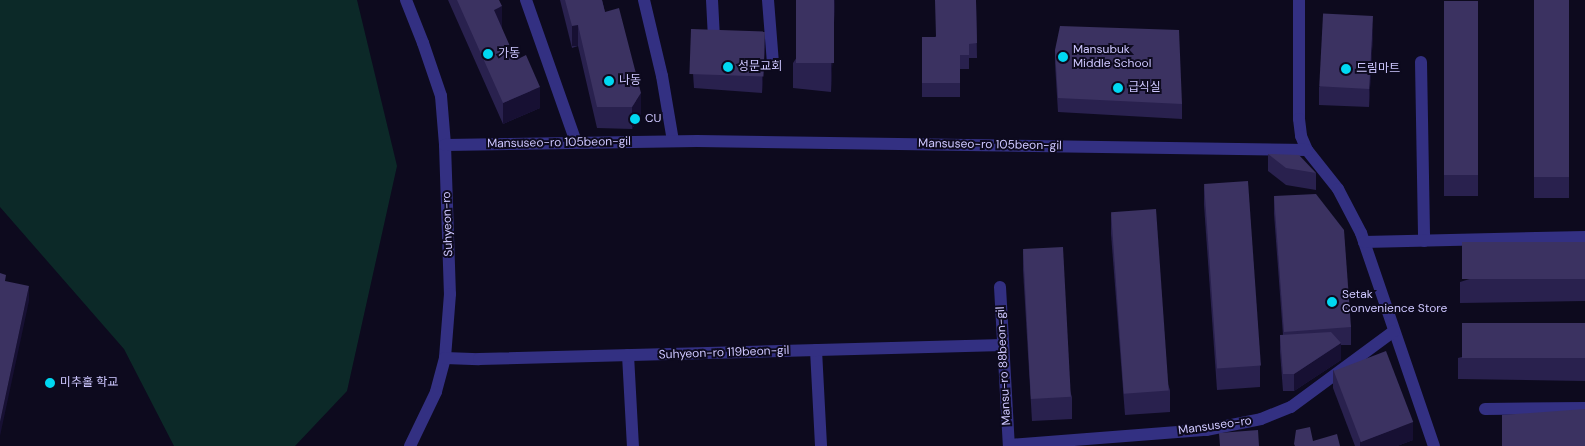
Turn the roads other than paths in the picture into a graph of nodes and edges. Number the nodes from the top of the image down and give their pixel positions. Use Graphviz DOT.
graph roads {
  1 [pos="406,0"];
  2 [pos="526,0"];
  3 [pos="644,0"];
  4 [pos="712,0"];
  5 [pos="768,0"];
  6 [pos="1299,0"];
  7 [pos="714,34"];
  8 [pos="1421,62"];
  9 [pos="773,64"];
  10 [pos="673,141"];
  11 [pos="576,142"];
  12 [pos="446,145"];
  13 [pos="1307,150"];
  14 [pos="1585,237"];
  15 [pos="1424,241"];
  16 [pos="1364,242"];
  17 [pos="1000,287"];
  18 [pos="1394,331"];
  19 [pos="1003,345"];
  20 [pos="816,350"];
  21 [pos="628,356"];
  22 [pos="445,358"];
  23 [pos="1585,408"];
  24 [pos="1485,409"];
  25 [pos="410,446"];
  26 [pos="633,446"];
  27 [pos="821,446"];
  28 [pos="1009,446"];
  29 [pos="1434,446"];
  1 -- 12 [label="street, Suhyeon-ro"];
  2 -- 11 [label="street"];
  3 -- 10 [label="street"];
  4 -- 7 [label="street"];
  5 -- 9 [label="street"];
  6 -- 13 [label="street"];
  8 -- 15 [label="street"];
  10 -- 11 [label="street, Mansuseo-ro 105beon-gil"];
  10 -- 13 [label="street, Mansuseo-ro 105beon-gil"];
  11 -- 12 [label="street, Mansuseo-ro 105beon-gil"];
  12 -- 22 [label="street, Suhyeon-ro"];
  13 -- 16 [label="street"];
  14 -- 15 [label="street"];
  15 -- 16 [label="street"];
  16 -- 18 [label="street"];
  17 -- 19 [label="street, Mansu-ro 88beon-gil"];
  18 -- 28 [label="street, Mansuseo-ro"];
  18 -- 29 [label="street"];
  19 -- 20 [label="street, Suhyeon-ro 119beon-gil"];
  19 -- 28 [label="street, Mansu-ro 88beon-gil"];
  20 -- 21 [label="street, Suhyeon-ro 119beon-gil"];
  20 -- 27 [label="street"];
  21 -- 22 [label="street, Suhyeon-ro 119beon-gil"];
  21 -- 26 [label="street"];
  22 -- 25 [label="street, Suhyeon-ro"];
  23 -- 24 [label="street"];
}
